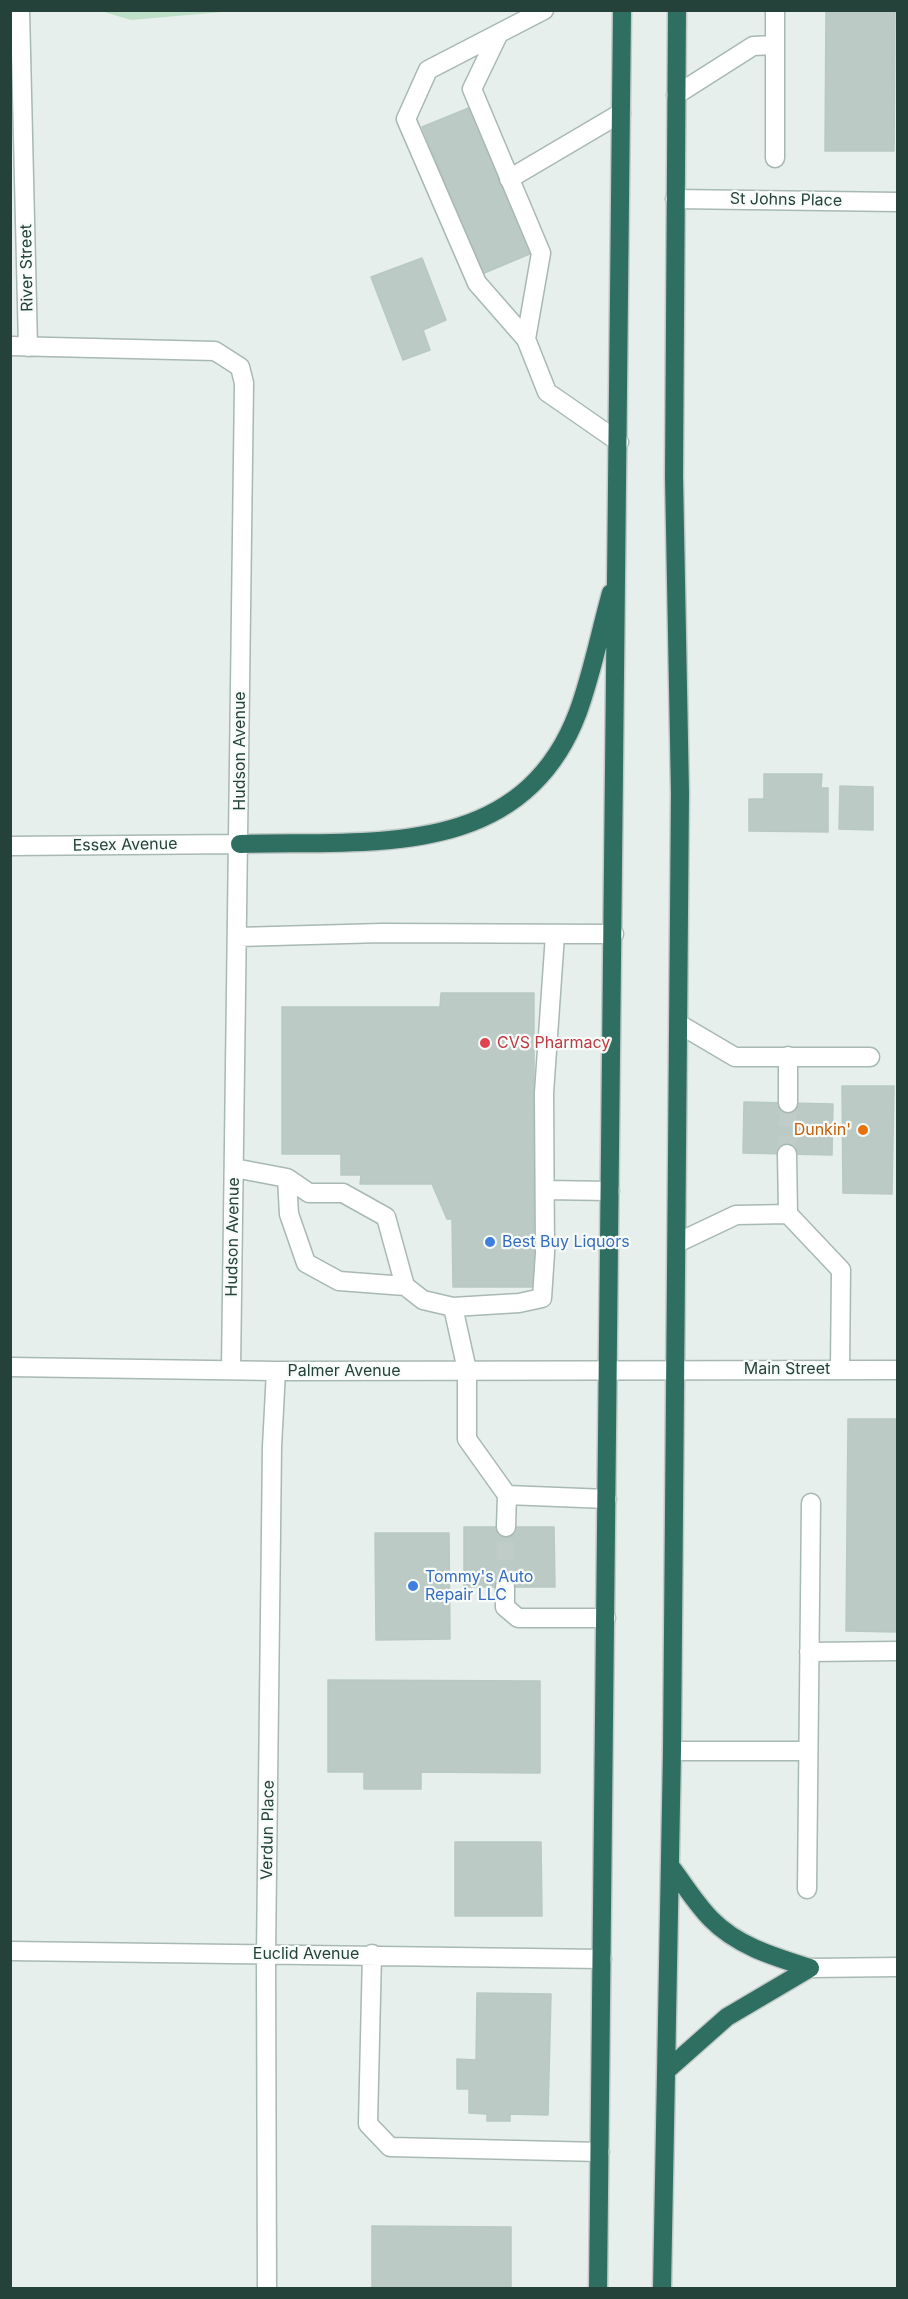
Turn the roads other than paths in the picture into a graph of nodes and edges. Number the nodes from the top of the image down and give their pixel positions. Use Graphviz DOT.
graph roads {
  1 [pos="20,10"];
  2 [pos="544,10"];
  3 [pos="622,10"];
  4 [pos="677,10"];
  5 [pos="775,10"];
  6 [pos="498,34"];
  7 [pos="775,45"];
  8 [pos="676,95"];
  9 [pos="621,113"];
  10 [pos="775,158"];
  11 [pos="509,178"];
  12 [pos="675,199"];
  13 [pos="897,202"];
  14 [pos="526,339"];
  15 [pos="19,346"];
  16 [pos="619,442"];
  17 [pos="618,568"];
  18 [pos="240,844"];
  19 [pos="10,846"];
  20 [pos="614,934"];
  21 [pos="555,935"];
  22 [pos="238,937"];
  23 [pos="679,1024"];
  24 [pos="788,1056"];
  25 [pos="870,1057"];
  26 [pos="788,1103"];
  27 [pos="787,1154"];
  28 [pos="234,1168"];
  29 [pos="287,1178"];
  30 [pos="545,1190"];
  31 [pos="610,1191"];
  32 [pos="788,1214"];
  33 [pos="677,1243"];
  34 [pos="405,1286"];
  35 [pos="453,1307"];
  36 [pos="10,1367"];
  37 [pos="676,1368"];
  38 [pos="840,1369"];
  39 [pos="231,1370"];
  40 [pos="467,1370"];
  41 [pos="897,1370"];
  42 [pos="276,1371"];
  43 [pos="608,1371"];
  44 [pos="507,1495"];
  45 [pos="607,1499"];
  46 [pos="811,1503"];
  47 [pos="506,1527"];
  48 [pos="506,1587"];
  49 [pos="606,1618"];
  50 [pos="897,1651"];
  51 [pos="809,1652"];
  52 [pos="672,1751"];
  53 [pos="808,1751"];
  54 [pos="671,1867"];
  55 [pos="807,1890"];
  56 [pos="10,1951"];
  57 [pos="266,1954"];
  58 [pos="372,1954"];
  59 [pos="602,1959"];
  60 [pos="897,1966"];
  61 [pos="810,1968"];
  62 [pos="666,2071"];
  63 [pos="600,2152"];
  64 [pos="267,2289"];
  65 [pos="598,2289"];
  66 [pos="663,2289"];
  1 -- 15 [label="street, River Street"];
  2 -- 6 [label="street"];
  3 -- 9 [label="highway"];
  4 -- 8 [label="highway"];
  5 -- 7 [label="street"];
  6 -- 11 [label="street"];
  6 -- 14 [label="street"];
  7 -- 8 [label="street"];
  7 -- 10 [label="street"];
  8 -- 12 [label="highway"];
  9 -- 11 [label="street"];
  9 -- 16 [label="highway"];
  11 -- 14 [label="street"];
  12 -- 13 [label="street, St Johns Place"];
  12 -- 23 [label="highway"];
  14 -- 16 [label="street"];
  15 -- 18 [label="street, Hudson Avenue"];
  16 -- 17 [label="highway"];
  17 -- 18 [label="highway"];
  17 -- 20 [label="highway"];
  18 -- 19 [label="street, Essex Avenue"];
  18 -- 22 [label="street, Hudson Avenue"];
  20 -- 21 [label="street"];
  20 -- 31 [label="highway"];
  21 -- 22 [label="street"];
  21 -- 30 [label="street"];
  22 -- 28 [label="street, Hudson Avenue"];
  23 -- 24 [label="street"];
  23 -- 33 [label="highway"];
  24 -- 25 [label="street"];
  24 -- 26 [label="street"];
  27 -- 32 [label="street"];
  28 -- 29 [label="street"];
  28 -- 39 [label="street, Hudson Avenue"];
  29 -- 34 [label="street"];
  29 -- 34 [label="street"];
  30 -- 31 [label="street"];
  30 -- 35 [label="street"];
  31 -- 43 [label="highway"];
  32 -- 33 [label="street"];
  32 -- 38 [label="street"];
  33 -- 37 [label="highway"];
  34 -- 35 [label="street"];
  35 -- 40 [label="street"];
  36 -- 39 [label="street, Palmer Avenue"];
  37 -- 38 [label="street, Main Street"];
  37 -- 43 [label="street, Palmer Avenue"];
  37 -- 52 [label="highway"];
  38 -- 41 [label="street, Main Street"];
  39 -- 42 [label="street, Palmer Avenue"];
  40 -- 42 [label="street, Palmer Avenue"];
  40 -- 43 [label="street, Palmer Avenue"];
  40 -- 44 [label="street"];
  42 -- 57 [label="street, Verdun Place"];
  43 -- 45 [label="highway"];
  44 -- 45 [label="street"];
  44 -- 47 [label="street"];
  45 -- 49 [label="highway"];
  46 -- 51 [label="street"];
  48 -- 49 [label="street"];
  49 -- 59 [label="highway"];
  50 -- 51 [label="street"];
  51 -- 53 [label="street"];
  52 -- 53 [label="street"];
  52 -- 54 [label="highway"];
  53 -- 55 [label="street"];
  54 -- 61 [label="highway"];
  54 -- 62 [label="highway"];
  56 -- 57 [label="street, Euclid Avenue"];
  57 -- 58 [label="street, Euclid Avenue"];
  57 -- 64 [label="street, Verdun Place"];
  58 -- 59 [label="street, Euclid Avenue"];
  58 -- 63 [label="street"];
  59 -- 63 [label="highway"];
  60 -- 61 [label="street"];
  61 -- 62 [label="highway"];
  62 -- 66 [label="highway"];
  63 -- 65 [label="highway"];
}
